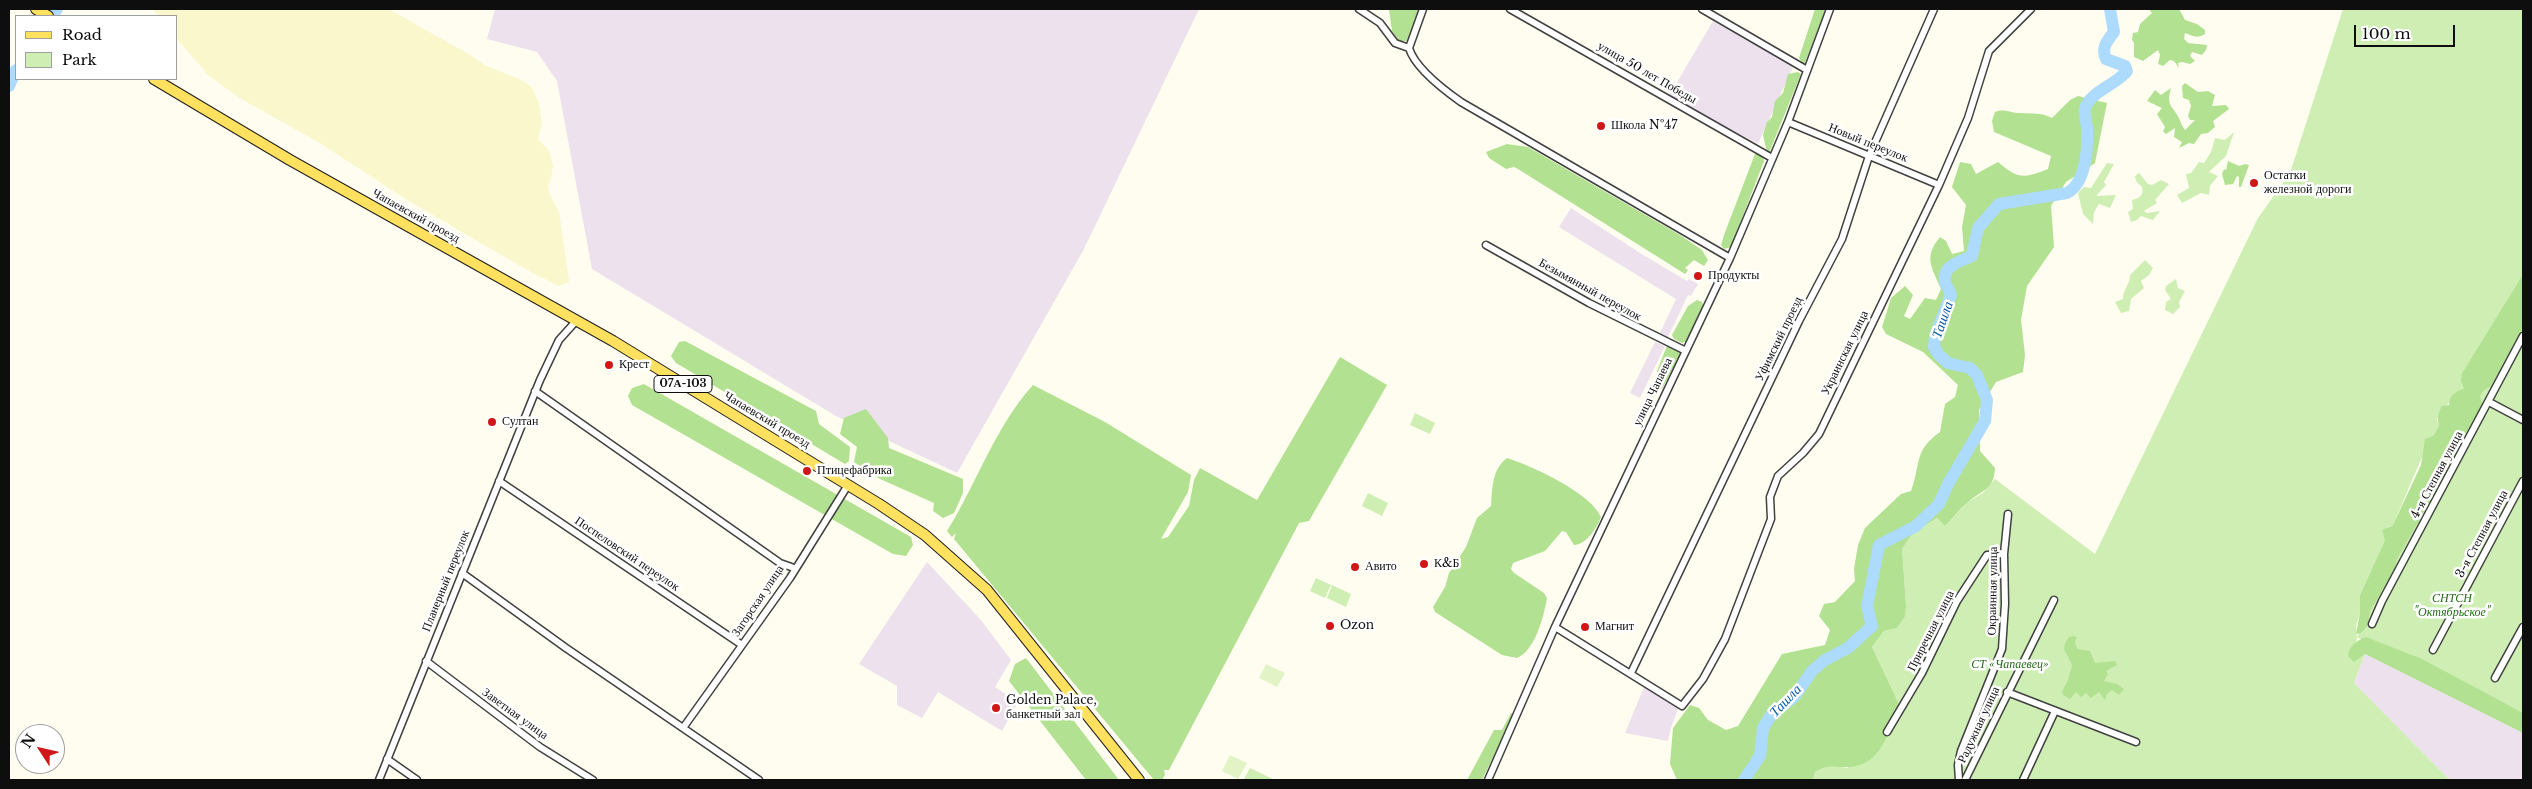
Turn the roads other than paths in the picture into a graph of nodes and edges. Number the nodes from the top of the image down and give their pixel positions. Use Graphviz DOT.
graph roads {
  1 [pos="1359,9"];
  2 [pos="1423,9"];
  3 [pos="1510,9"];
  4 [pos="1702,9"];
  5 [pos="1830,9"];
  6 [pos="1934,9"];
  7 [pos="2031,9"];
  8 [pos="1408,48"];
  9 [pos="1807,70"];
  10 [pos="156,80"];
  11 [pos="1788,122"];
  12 [pos="1869,156"];
  13 [pos="1772,158"];
  14 [pos="1939,186"];
  15 [pos="1486,245"];
  16 [pos="1730,258"];
  17 [pos="577,320"];
  18 [pos="2523,336"];
  19 [pos="1686,351"];
  20 [pos="535,391"];
  21 [pos="2489,402"];
  22 [pos="2523,420"];
  23 [pos="499,481"];
  24 [pos="2523,481"];
  25 [pos="848,485"];
  26 [pos="2008,514"];
  27 [pos="2004,554"];
  28 [pos="794,568"];
  29 [pos="462,573"];
  30 [pos="2054,600"];
  31 [pos="2372,624"];
  32 [pos="1556,627"];
  33 [pos="2523,627"];
  34 [pos="742,645"];
  35 [pos="2433,650"];
  36 [pos="426,661"];
  37 [pos="1631,673"];
  38 [pos="2496,678"];
  39 [pos="2007,692"];
  40 [pos="2055,711"];
  41 [pos="683,728"];
  42 [pos="1888,732"];
  43 [pos="2136,742"];
  44 [pos="387,759"];
  45 [pos="379,780"];
  46 [pos="417,780"];
  47 [pos="593,780"];
  48 [pos="759,780"];
  49 [pos="1139,780"];
  50 [pos="1488,780"];
  51 [pos="1959,780"];
  52 [pos="1965,780"];
  53 [pos="2023,780"];
  1 -- 8 [label="street"];
  2 -- 8 [label="street"];
  3 -- 13 [label="street, улица 50 лет Победы"];
  4 -- 9 [label="street"];
  5 -- 9 [label="street, улица Чапаева"];
  6 -- 12 [label="street, Уфимский проезд"];
  7 -- 14 [label="street, Украинская улица"];
  8 -- 16 [label="street"];
  9 -- 11 [label="street, улица Чапаева"];
  10 -- 17 [label="main road, Чапаевский проезд / 07А-103"];
  11 -- 12 [label="street, Новый переулок"];
  11 -- 13 [label="street, улица Чапаева"];
  12 -- 14 [label="street, Новый переулок"];
  12 -- 37 [label="street, Уфимский проезд"];
  13 -- 16 [label="street, улица Чапаева"];
  14 -- 37 [label="street, Украинская улица"];
  15 -- 19 [label="street, Безымянный переулок"];
  16 -- 19 [label="street, улица Чапаева"];
  17 -- 20 [label="street, Планерный переулок"];
  17 -- 25 [label="main road, Чапаевский проезд / 07А-103"];
  18 -- 21 [label="street, 4-я Степная улица"];
  19 -- 32 [label="street, улица Чапаева"];
  20 -- 23 [label="street, Планерный переулок"];
  20 -- 28 [label="street"];
  21 -- 22 [label="street"];
  21 -- 31 [label="street, 4-я Степная улица"];
  23 -- 29 [label="street, Планерный переулок"];
  23 -- 34 [label="street, Поспеловский переулок"];
  24 -- 35 [label="street, 3-я Степная улица"];
  25 -- 28 [label="street, Загорская улица"];
  25 -- 49 [label="main road, Чапаевский проезд / 07А-103"];
  26 -- 27 [label="street, Окраинная улица"];
  27 -- 42 [label="street, Приречная улица"];
  27 -- 51 [label="street, Окраинная улица"];
  28 -- 34 [label="street, Загорская улица"];
  29 -- 36 [label="street, Планерный переулок"];
  29 -- 41 [label="street"];
  30 -- 39 [label="street, Радужная улица"];
  32 -- 37 [label="street"];
  32 -- 50 [label="street, улица Чапаева"];
  33 -- 38 [label="street"];
  34 -- 41 [label="street, Загорская улица"];
  36 -- 44 [label="street, Планерный переулок"];
  36 -- 47 [label="street, Заветная улица"];
  39 -- 40 [label="street"];
  39 -- 52 [label="street, Радужная улица"];
  40 -- 43 [label="street"];
  40 -- 53 [label="street"];
  41 -- 48 [label="street"];
  44 -- 45 [label="street, Планерный переулок"];
  44 -- 46 [label="street"];
}
